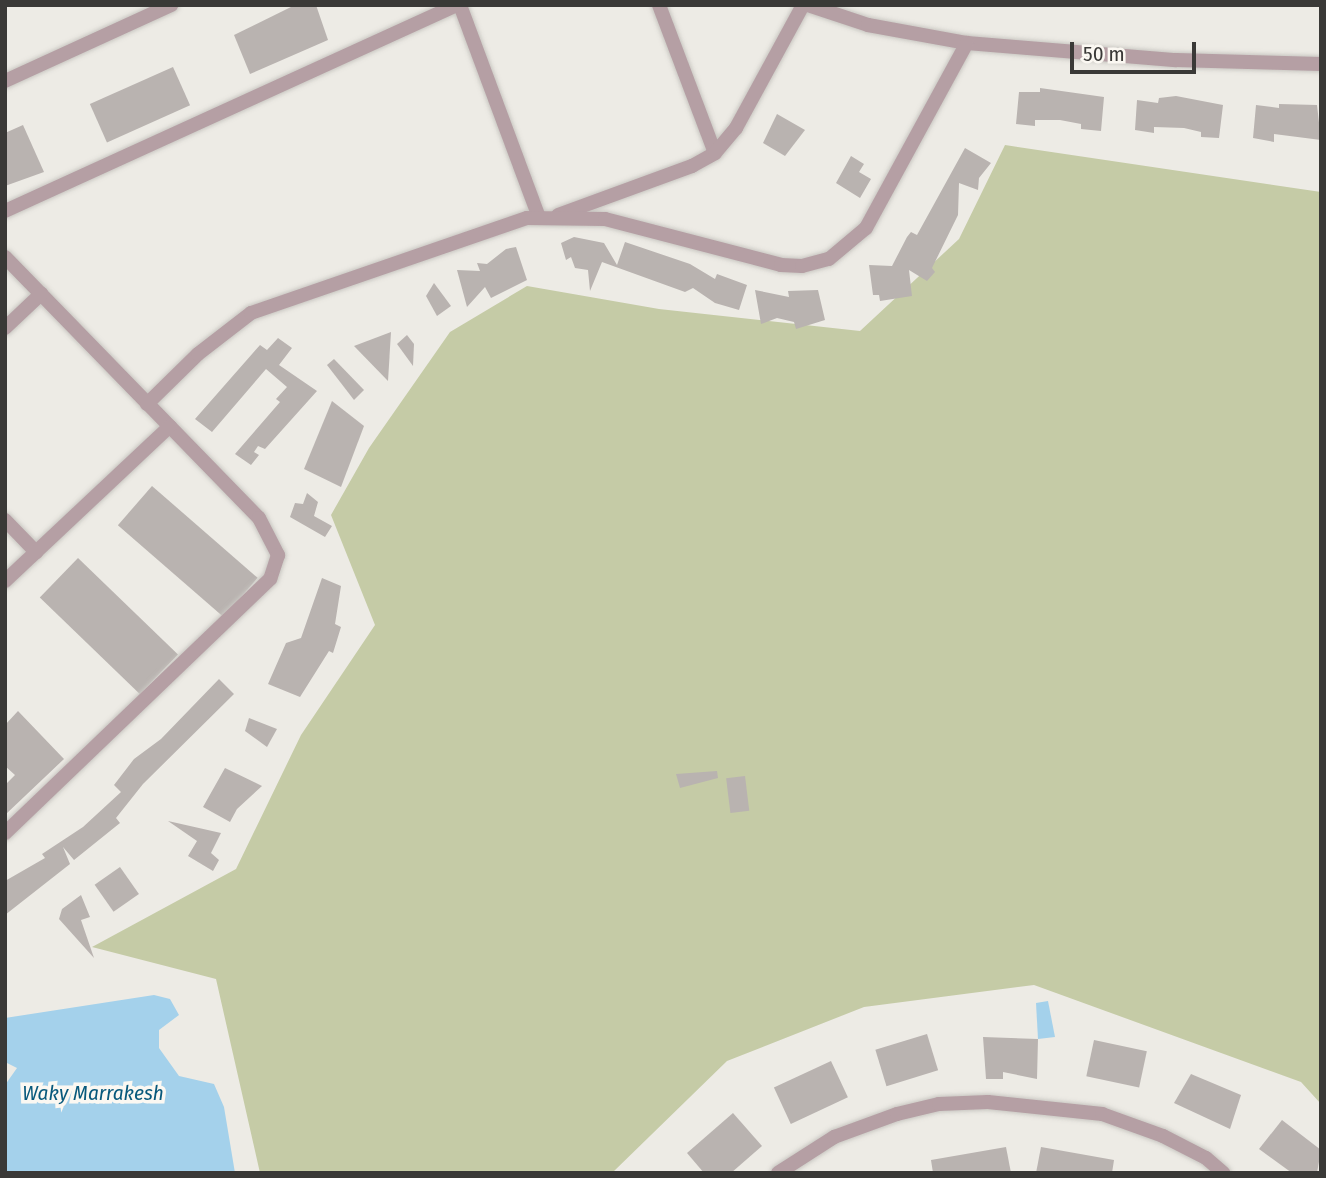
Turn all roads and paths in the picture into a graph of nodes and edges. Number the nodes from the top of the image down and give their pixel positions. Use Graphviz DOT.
graph roads {
  1 [pos="172,5"];
  2 [pos="459,5"];
  3 [pos="659,5"];
  4 [pos="803,5"];
  5 [pos="808,5"];
  6 [pos="967,43"];
  7 [pos="1321,64"];
  8 [pos="5,81"];
  9 [pos="715,153"];
  10 [pos="5,211"];
  11 [pos="546,217"];
  12 [pos="5,257"];
  13 [pos="41,294"];
  14 [pos="5,328"];
  15 [pos="147,404"];
  16 [pos="170,426"];
  17 [pos="5,520"];
  18 [pos="36,552"];
  19 [pos="5,581"];
  20 [pos="5,834"];
  21 [pos="778,1173"];
  22 [pos="1223,1173"];
  1 -- 8 [label="street"];
  2 -- 10 [label="street"];
  2 -- 11 [label="street"];
  3 -- 9 [label="street"];
  4 -- 9 [label="street"];
  5 -- 6 [label="street"];
  6 -- 7 [label="street"];
  6 -- 11 [label="street"];
  9 -- 11 [label="street"];
  11 -- 15 [label="street"];
  12 -- 13 [label="street"];
  13 -- 14 [label="street"];
  13 -- 15 [label="street"];
  15 -- 16 [label="street"];
  16 -- 18 [label="street"];
  16 -- 20 [label="street"];
  17 -- 18 [label="street"];
  18 -- 19 [label="street"];
  21 -- 22 [label="street"];
}
